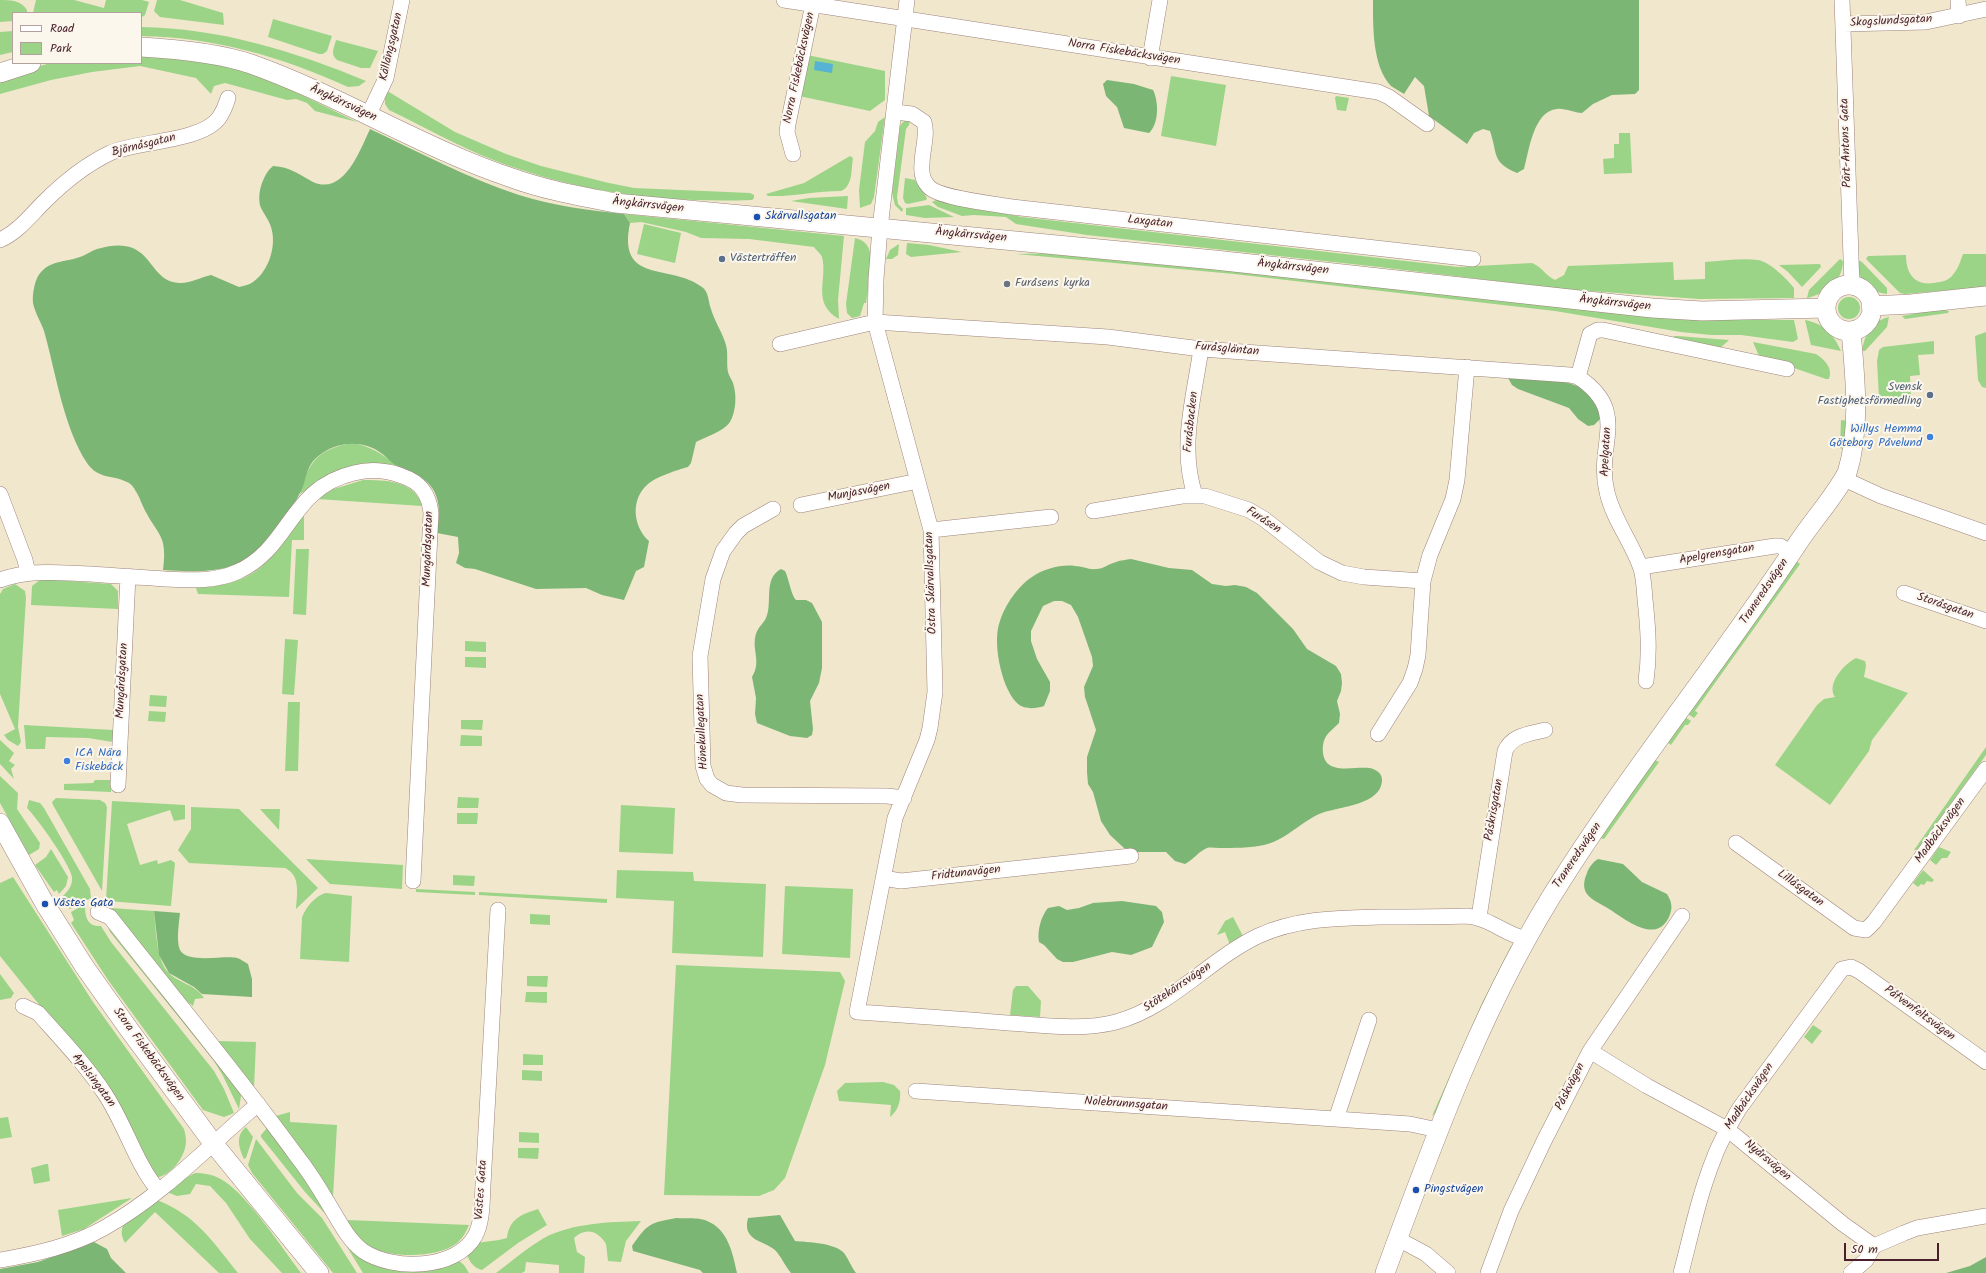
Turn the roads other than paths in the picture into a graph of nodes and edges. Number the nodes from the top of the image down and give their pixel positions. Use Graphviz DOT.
graph roads {
  1 [pos="402,0"];
  2 [pos="784,0"];
  3 [pos="907,0"];
  4 [pos="1160,0"];
  5 [pos="1842,0"];
  6 [pos="1958,0"];
  7 [pos="813,4"];
  8 [pos="1986,9"];
  9 [pos="1958,16"];
  10 [pos="905,18"];
  11 [pos="1844,24"];
  12 [pos="142,47"];
  13 [pos="12,56"];
  14 [pos="1150,58"];
  15 [pos="0,60"];
  16 [pos="28,64"];
  17 [pos="0,73"];
  18 [pos="228,98"];
  19 [pos="895,112"];
  20 [pos="368,116"];
  21 [pos="1427,124"];
  22 [pos="793,154"];
  23 [pos="880,228"];
  24 [pos="0,240"];
  25 [pos="1473,259"];
  26 [pos="1852,286"];
  27 [pos="1986,296"];
  28 [pos="1871,306"];
  29 [pos="1826,308"];
  30 [pos="875,322"];
  31 [pos="1851,331"];
  32 [pos="780,344"];
  33 [pos="1202,349"];
  34 [pos="1467,367"];
  35 [pos="1787,369"];
  36 [pos="1578,377"];
  37 [pos="1844,479"];
  38 [pos="918,481"];
  39 [pos="0,494"];
  40 [pos="1195,495"];
  41 [pos="800,505"];
  42 [pos="773,509"];
  43 [pos="1093,511"];
  44 [pos="1051,517"];
  45 [pos="931,530"];
  46 [pos="1986,533"];
  47 [pos="1792,553"];
  48 [pos="1641,567"];
  49 [pos="28,573"];
  50 [pos="128,576"];
  51 [pos="0,580"];
  52 [pos="1423,581"];
  53 [pos="1904,593"];
  54 [pos="1986,621"];
  55 [pos="1646,681"];
  56 [pos="1545,730"];
  57 [pos="1378,734"];
  58 [pos="1986,769"];
  59 [pos="118,785"];
  60 [pos="904,798"];
  61 [pos="0,822"];
  62 [pos="1736,843"];
  63 [pos="1131,856"];
  64 [pos="883,878"];
  65 [pos="413,880"];
  66 [pos="498,910"];
  67 [pos="98,912"];
  68 [pos="1682,916"];
  69 [pos="1479,917"];
  70 [pos="1866,930"];
  71 [pos="1526,939"];
  72 [pos="1852,967"];
  73 [pos="23,1006"];
  74 [pos="1369,1020"];
  75 [pos="1590,1051"];
  76 [pos="1986,1062"];
  77 [pos="916,1091"];
  78 [pos="258,1104"];
  79 [pos="1336,1119"];
  80 [pos="1728,1129"];
  81 [pos="1438,1130"];
  82 [pos="213,1143"];
  83 [pos="158,1190"];
  84 [pos="1986,1216"];
  85 [pos="1398,1239"];
  86 [pos="1874,1246"];
  87 [pos="0,1260"];
  88 [pos="319,1273"];
  89 [pos="1385,1273"];
  90 [pos="1448,1273"];
  91 [pos="1488,1273"];
  92 [pos="1681,1273"];
  93 [pos="1851,1273"];
  1 -- 20 [label="street, Källängsgatan"];
  2 -- 7 [label="street, Norra Fiskebäcksvägen"];
  3 -- 10 [label="street"];
  4 -- 14 [label="street"];
  5 -- 11 [label="street, Pärt-Antons Gata"];
  6 -- 9 [label="street"];
  7 -- 10 [label="street, Norra Fiskebäcksvägen"];
  7 -- 22 [label="street, Norra Fiskebäcksvägen"];
  8 -- 9 [label="street, Skogslundsgatan"];
  9 -- 11 [label="street, Skogslundsgatan"];
  10 -- 14 [label="street, Norra Fiskebäcksvägen"];
  10 -- 19 [label="street"];
  11 -- 26 [label="street, Pärt-Antons Gata"];
  12 -- 20 [label="street, Ängkärrsvägen"];
  13 -- 15 [label="street"];
  14 -- 21 [label="street, Norra Fiskebäcksvägen"];
  16 -- 17 [label="street"];
  18 -- 24 [label="street, Björnåsgatan"];
  19 -- 23 [label="street"];
  19 -- 25 [label="street, Laxgatan"];
  20 -- 23 [label="street, Ängkärrsvägen"];
  23 -- 29 [label="street, Ängkärrsvägen"];
  23 -- 30 [label="street, Östra Skärvallsgatan"];
  26 -- 28 [label="street"];
  26 -- 29 [label="street"];
  27 -- 28 [label="street"];
  28 -- 31 [label="street"];
  29 -- 31 [label="street"];
  30 -- 32 [label="street"];
  30 -- 33 [label="street, Furåsgläntan"];
  30 -- 38 [label="street, Östra Skärvallsgatan"];
  31 -- 37 [label="street, Traneredsvägen"];
  33 -- 34 [label="street, Furåsgläntan"];
  33 -- 40 [label="street, Furåsbacken"];
  34 -- 36 [label="street, Furåsgläntan"];
  34 -- 52 [label="street"];
  35 -- 36 [label="street"];
  36 -- 48 [label="street, Apelgatan"];
  37 -- 46 [label="street"];
  37 -- 47 [label="street, Traneredsvägen"];
  38 -- 41 [label="street, Munjasvägen"];
  38 -- 45 [label="street, Östra Skärvallsgatan"];
  39 -- 49 [label="street"];
  40 -- 43 [label="street, Furåsen"];
  40 -- 52 [label="street, Furåsen"];
  42 -- 60 [label="street, Hönekullegatan"];
  44 -- 45 [label="street"];
  45 -- 60 [label="street, Östra Skärvallsgatan"];
  47 -- 48 [label="street, Apelgrensgatan"];
  47 -- 71 [label="street, Traneredsvägen"];
  48 -- 55 [label="street, Apelgatan"];
  49 -- 50 [label="street, Mungårdsgatan"];
  49 -- 51 [label="street, Mungårdsgatan"];
  50 -- 59 [label="street, Mungårdsgatan"];
  50 -- 65 [label="street, Mungårdsgatan"];
  52 -- 57 [label="street"];
  53 -- 54 [label="street, Storåsgatan"];
  56 -- 69 [label="street, Påskrisgatan"];
  58 -- 70 [label="street, Madbäcksvägen"];
  60 -- 64 [label="street"];
  61 -- 82 [label="street, Stora Fiskebäcksvägen"];
  62 -- 70 [label="street, Lillåsgatan"];
  63 -- 64 [label="street, Fridtunavägen"];
  64 -- 69 [label="street, Stötekärrsvägen"];
  66 -- 78 [label="street, Västes Gata"];
  67 -- 78 [label="street, Västes Gata"];
  68 -- 75 [label="street, Påskvägen"];
  69 -- 71 [label="street, Stötekärrsvägen"];
  71 -- 81 [label="street, Traneredsvägen"];
  72 -- 76 [label="street, Påfvenfeltsvägen"];
  72 -- 80 [label="street, Madbäcksvägen"];
  73 -- 83 [label="street, Apelsingatan"];
  74 -- 79 [label="street"];
  75 -- 80 [label="street, Nyårsvägen"];
  75 -- 91 [label="street, Påskvägen"];
  77 -- 79 [label="street, Nolebrunnsgatan"];
  78 -- 82 [label="street"];
  79 -- 81 [label="street, Nolebrunnsgatan"];
  80 -- 86 [label="street, Nyårsvägen"];
  80 -- 92 [label="street, Madbäcksvägen"];
  81 -- 85 [label="street, Traneredsvägen"];
  82 -- 83 [label="street"];
  82 -- 88 [label="street, Stora Fiskebäcksvägen"];
  83 -- 87 [label="street"];
  84 -- 86 [label="street"];
  85 -- 89 [label="street, Traneredsvägen"];
  85 -- 90 [label="street"];
  86 -- 93 [label="street"];
}
